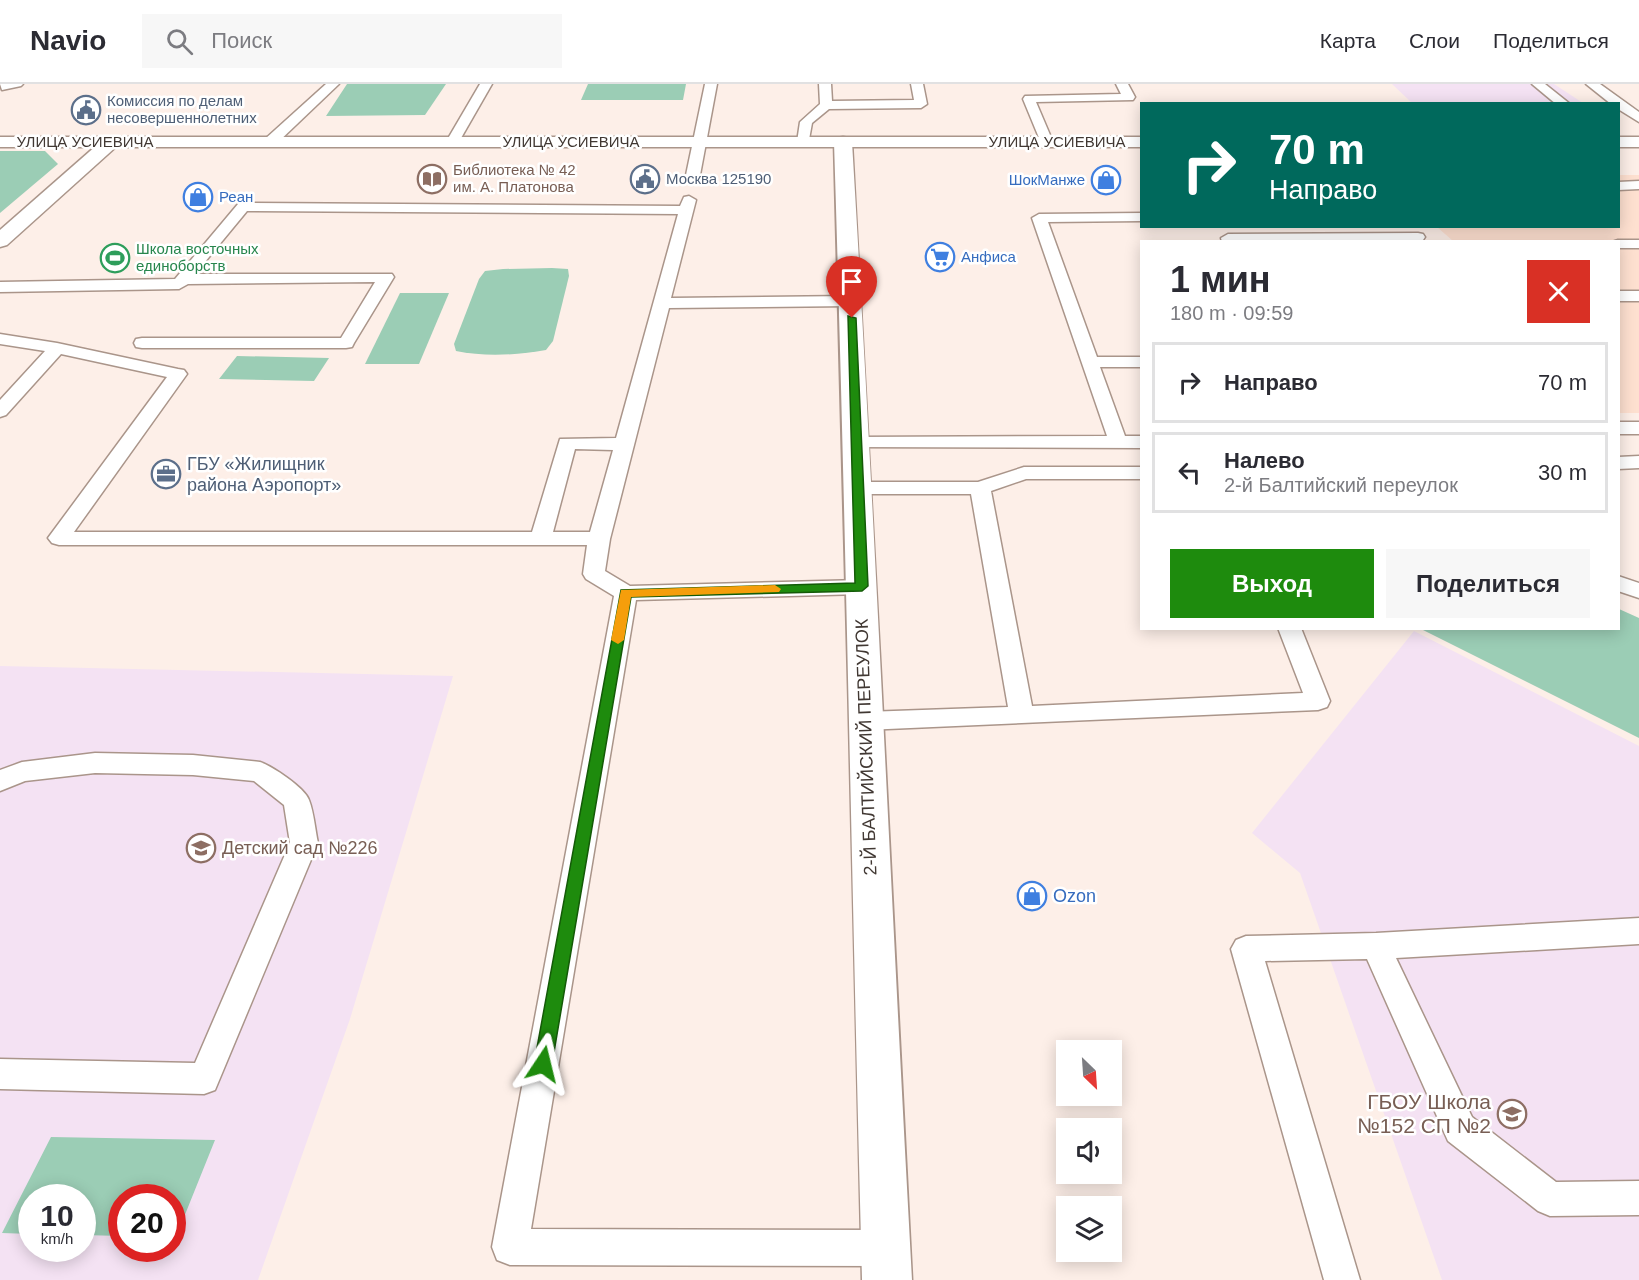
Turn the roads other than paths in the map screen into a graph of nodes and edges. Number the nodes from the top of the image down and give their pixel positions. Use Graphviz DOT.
graph roads {
  1 [pos="17,84"];
  2 [pos="333,84"];
  3 [pos="486,84"];
  4 [pos="711,84"];
  5 [pos="825,84"];
  6 [pos="917,84"];
  7 [pos="1024,84"];
  8 [pos="1122,84"];
  9 [pos="1538,84"];
  10 [pos="1592,84"];
  11 [pos="2,87"];
  12 [pos="1029,99"];
  13 [pos="1561,102"];
  14 [pos="1618,102"];
  15 [pos="1620,104"];
  16 [pos="826,105"];
  17 [pos="1639,117"];
  18 [pos="0,142"];
  19 [pos="111,142"];
  20 [pos="270,142"];
  21 [pos="452,142"];
  22 [pos="701,142"];
  23 [pos="803,142"];
  24 [pos="843,142"];
  25 [pos="1047,142"];
  26 [pos="1140,142"];
  27 [pos="1620,142"];
  28 [pos="1639,142"];
  29 [pos="693,175"];
  30 [pos="1639,185"];
  31 [pos="1620,186"];
  32 [pos="1140,218"];
  33 [pos="1417,235"];
  34 [pos="1229,240"];
  35 [pos="0,241"];
  36 [pos="1620,244"];
  37 [pos="1639,244"];
  38 [pos="183,279"];
  39 [pos="0,287"];
  40 [pos="1620,296"];
  41 [pos="1639,296"];
  42 [pos="851,301"];
  43 [pos="661,303"];
  44 [pos="0,339"];
  45 [pos="142,343"];
  46 [pos="184,343"];
  47 [pos="57,348"];
  48 [pos="1090,362"];
  49 [pos="1140,362"];
  50 [pos="157,369"];
  51 [pos="0,411"];
  52 [pos="1620,428"];
  53 [pos="1639,428"];
  54 [pos="1118,442"];
  55 [pos="1140,442"];
  56 [pos="857,443"];
  57 [pos="624,444"];
  58 [pos="1639,462"];
  59 [pos="1620,463"];
  60 [pos="1140,473"];
  61 [pos="857,488"];
  62 [pos="980,488"];
  63 [pos="541,539"];
  64 [pos="599,540"];
  65 [pos="1620,584"];
  66 [pos="862,586"];
  67 [pos="1639,591"];
  68 [pos="626,593"];
  69 [pos="1290,630"];
  70 [pos="1022,715"];
  71 [pos="865,721"];
  72 [pos="0,780"];
  73 [pos="1639,932"];
  74 [pos="1376,946"];
  75 [pos="0,1074"];
  76 [pos="1639,1198"];
  77 [pos="886,1264"];
  78 [pos="1342,1280"];
  1 -- 11 [label="lane"];
  2 -- 20 [label="lane"];
  3 -- 21 [label="lane"];
  4 -- 22 [label="lane"];
  5 -- 16 [label="lane"];
  6 -- 16 [label="lane"];
  7 -- 12 [label="lane"];
  8 -- 12 [label="lane"];
  9 -- 13 [label="lane"];
  10 -- 14 [label="lane"];
  12 -- 25 [label="lane"];
  15 -- 17 [label="lane"];
  16 -- 23 [label="lane"];
  18 -- 19 [label="street, УЛИЦА УСИЕВИЧА"];
  19 -- 20 [label="street, УЛИЦА УСИЕВИЧА"];
  19 -- 35 [label="street"];
  20 -- 21 [label="street, УЛИЦА УСИЕВИЧА"];
  21 -- 22 [label="street, УЛИЦА УСИЕВИЧА"];
  22 -- 23 [label="street, УЛИЦА УСИЕВИЧА"];
  22 -- 29 [label="lane"];
  23 -- 24 [label="street, УЛИЦА УСИЕВИЧА"];
  24 -- 25 [label="street, УЛИЦА УСИЕВИЧА"];
  24 -- 42 [label="street, 2-Й БАЛТИЙСКИЙ ПЕРЕУЛОК"];
  25 -- 26 [label="street, УЛИЦА УСИЕВИЧА"];
  27 -- 28 [label="street"];
  30 -- 31 [label="lane"];
  32 -- 48 [label="lane"];
  33 -- 34 [label="lane"];
  36 -- 37 [label="lane"];
  38 -- 39 [label="lane"];
  38 -- 43 [label="lane"];
  38 -- 46 [label="lane"];
  40 -- 41 [label="lane"];
  42 -- 43 [label="lane"];
  42 -- 56 [label="street, 2-Й БАЛТИЙСКИЙ ПЕРЕУЛОК"];
  43 -- 57 [label="lane"];
  44 -- 47 [label="lane"];
  45 -- 46 [label="lane"];
  46 -- 50 [label="lane"];
  47 -- 50 [label="lane"];
  47 -- 51 [label="lane"];
  48 -- 49 [label="lane"];
  48 -- 54 [label="lane"];
  50 -- 63 [label="lane"];
  52 -- 53 [label="lane"];
  54 -- 55 [label="lane"];
  54 -- 56 [label="lane"];
  56 -- 61 [label="street, 2-Й БАЛТИЙСКИЙ ПЕРЕУЛОК"];
  57 -- 63 [label="lane"];
  57 -- 64 [label="lane"];
  58 -- 59 [label="lane"];
  60 -- 62 [label="lane"];
  61 -- 62 [label="lane"];
  61 -- 66 [label="street, 2-Й БАЛТИЙСКИЙ ПЕРЕУЛОК"];
  62 -- 70 [label="lane"];
  63 -- 64 [label="lane"];
  64 -- 68 [label="lane"];
  65 -- 67 [label="lane"];
  66 -- 68 [label="lane"];
  66 -- 71 [label="street, 2-Й БАЛТИЙСКИЙ ПЕРЕУЛОК"];
  68 -- 77 [label="lane"];
  69 -- 70 [label="lane"];
  70 -- 71 [label="lane"];
  71 -- 77 [label="street, 2-Й БАЛТИЙСКИЙ ПЕРЕУЛОК"];
  72 -- 75 [label="lane"];
  73 -- 74 [label="lane"];
  74 -- 76 [label="lane"];
  74 -- 78 [label="lane"];
}
